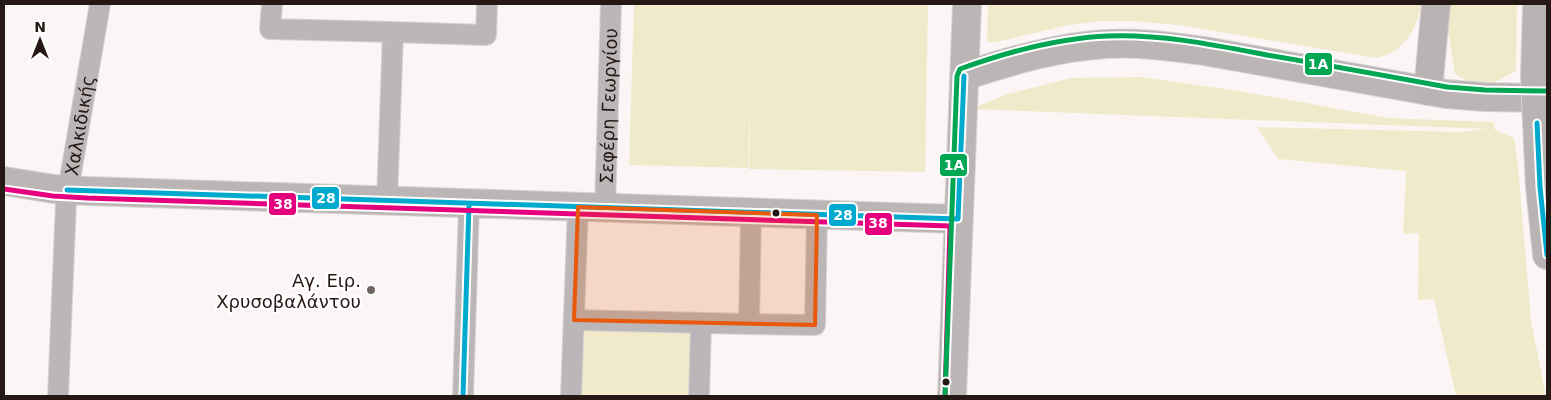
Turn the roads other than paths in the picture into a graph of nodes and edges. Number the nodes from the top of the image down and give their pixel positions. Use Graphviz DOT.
graph roads {
  1 [pos="100,4"];
  2 [pos="272,4"];
  3 [pos="487,4"];
  4 [pos="611,4"];
  5 [pos="967,4"];
  6 [pos="1436,4"];
  7 [pos="1537,4"];
  8 [pos="393,32"];
  9 [pos="964,76"];
  10 [pos="1541,87"];
  11 [pos="1428,91"];
  12 [pos="4,181"];
  13 [pos="67,190"];
  14 [pos="387,201"];
  15 [pos="469,204"];
  16 [pos="592,208"];
  17 [pos="751,213"];
  18 [pos="817,215"];
  19 [pos="958,219"];
  20 [pos="1547,255"];
  21 [pos="574,320"];
  22 [pos="701,323"];
  23 [pos="749,324"];
  24 [pos="58,396"];
  25 [pos="463,396"];
  26 [pos="571,396"];
  27 [pos="699,396"];
  28 [pos="952,396"];
  1 -- 13 [label="street, Χαλκιδικής"];
  2 -- 8 [label="street"];
  3 -- 8 [label="street"];
  4 -- 16 [label="street, Σεφέρη Γεωργίου"];
  5 -- 9 [label="street"];
  6 -- 11 [label="highway"];
  7 -- 10 [label="highway"];
  8 -- 14 [label="street"];
  9 -- 11 [label="street"];
  9 -- 19 [label="street"];
  10 -- 11 [label="street"];
  10 -- 20 [label="highway, bridge"];
  12 -- 13 [label="street"];
  13 -- 14 [label="street"];
  13 -- 24 [label="street, Χαλκιδικής"];
  14 -- 15 [label="street"];
  15 -- 16 [label="street"];
  15 -- 25 [label="street"];
  16 -- 17 [label="street"];
  16 -- 21 [label="street, Σεφέρη Γεωργίου"];
  17 -- 18 [label="street"];
  17 -- 23 [label="street"];
  18 -- 19 [label="street"];
  18 -- 23 [label="street"];
  19 -- 28 [label="street"];
  21 -- 22 [label="street"];
  21 -- 26 [label="street, Σεφέρη Γεωργίου"];
  22 -- 23 [label="street"];
  22 -- 27 [label="street"];
}
